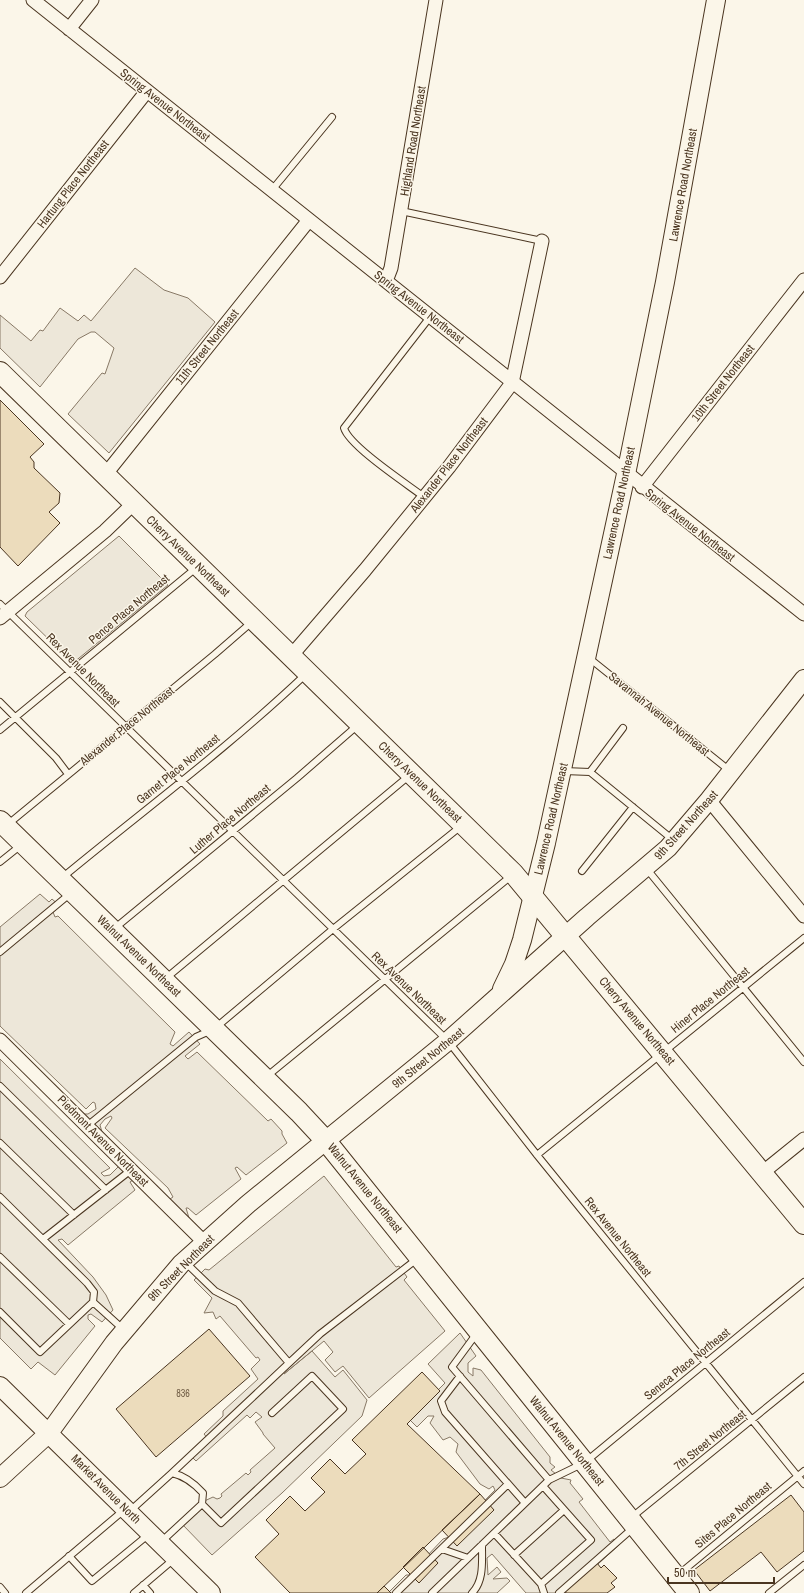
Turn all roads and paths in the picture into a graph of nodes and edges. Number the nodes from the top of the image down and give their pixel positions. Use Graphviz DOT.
graph roads {
  1 [pos="33,0"];
  2 [pos="92,0"];
  3 [pos="436,0"];
  4 [pos="716,0"];
  5 [pos="69,29"];
  6 [pos="147,91"];
  7 [pos="332,117"];
  8 [pos="272,190"];
  9 [pos="401,211"];
  10 [pos="309,220"];
  11 [pos="542,241"];
  12 [pos="0,277"];
  13 [pos="386,280"];
  14 [pos="804,280"];
  15 [pos="430,317"];
  16 [pos="0,372"];
  17 [pos="512,383"];
  18 [pos="626,474"];
  19 [pos="105,475"];
  20 [pos="642,487"];
  21 [pos="424,497"];
  22 [pos="134,503"];
  23 [pos="198,566"];
  24 [pos="3,611"];
  25 [pos="804,614"];
  26 [pos="254,620"];
  27 [pos="291,656"];
  28 [pos="586,656"];
  29 [pos="308,672"];
  30 [pos="71,673"];
  31 [pos="804,679"];
  32 [pos="0,702"];
  33 [pos="15,718"];
  34 [pos="360,724"];
  35 [pos="125,727"];
  36 [pos="623,728"];
  37 [pos="0,730"];
  38 [pos="562,770"];
  39 [pos="590,772"];
  40 [pos="731,772"];
  41 [pos="68,774"];
  42 [pos="412,774"];
  43 [pos="181,781"];
  44 [pos="709,800"];
  45 [pos="632,807"];
  46 [pos="463,824"];
  47 [pos="2,826"];
  48 [pos="232,831"];
  49 [pos="674,841"];
  50 [pos="23,843"];
  51 [pos="0,862"];
  52 [pos="646,868"];
  53 [pos="582,871"];
  54 [pos="513,873"];
  55 [pos="283,880"];
  56 [pos="66,885"];
  57 [pos="533,896"];
  58 [pos="804,916"];
  59 [pos="333,929"];
  60 [pos="112,930"];
  61 [pos="566,936"];
  62 [pos="804,938"];
  63 [pos="0,952"];
  64 [pos="384,978"];
  65 [pos="164,980"];
  66 [pos="743,987"];
  67 [pos="497,999"];
  68 [pos="214,1029"];
  69 [pos="0,1040"];
  70 [pos="448,1041"];
  71 [pos="663,1052"];
  72 [pos="804,1062"];
  73 [pos="264,1078"];
  74 [pos="0,1086"];
  75 [pos="87,1126"];
  76 [pos="804,1139"];
  77 [pos="326,1141"];
  78 [pos="0,1143"];
  79 [pos="537,1155"];
  80 [pos="132,1170"];
  81 [pos="762,1173"];
  82 [pos="106,1190"];
  83 [pos="0,1197"];
  84 [pos="74,1215"];
  85 [pos="804,1224"];
  86 [pos="43,1239"];
  87 [pos="205,1243"];
  88 [pos="0,1257"];
  89 [pos="420,1257"];
  90 [pos="184,1262"];
  91 [pos="804,1282"];
  92 [pos="93,1302"];
  93 [pos="0,1312"];
  94 [pos="69,1324"];
  95 [pos="124,1330"];
  96 [pos="479,1331"];
  97 [pos="289,1363"];
  98 [pos="705,1363"];
  99 [pos="460,1376"];
  100 [pos="804,1377"];
  101 [pos="1,1389"];
  102 [pos="272,1413"];
  103 [pos="752,1420"];
  104 [pos="49,1433"];
  105 [pos="584,1463"];
  106 [pos="804,1471"];
  107 [pos="172,1473"];
  108 [pos="798,1476"];
  109 [pos="0,1478"];
  110 [pos="549,1480"];
  111 [pos="508,1484"];
  112 [pos="804,1484"];
  113 [pos="543,1486"];
  114 [pos="525,1503"];
  115 [pos="202,1504"];
  116 [pos="564,1510"];
  117 [pos="127,1511"];
  118 [pos="632,1523"];
  119 [pos="494,1533"];
  120 [pos="155,1538"];
  121 [pos="482,1545"];
  122 [pos="442,1548"];
  123 [pos="514,1555"];
  124 [pos="69,1556"];
  125 [pos="175,1558"];
  126 [pos="468,1558"];
  127 [pos="804,1565"];
  128 [pos="676,1577"];
  129 [pos="541,1584"];
  130 [pos="143,1585"];
  131 [pos="0,1587"];
  132 [pos="5,1593"];
  133 [pos="26,1593"];
  134 [pos="134,1593"];
  135 [pos="150,1593"];
  136 [pos="211,1593"];
  137 [pos="396,1593"];
  138 [pos="432,1593"];
  139 [pos="472,1593"];
  140 [pos="544,1593"];
  141 [pos="558,1593"];
  142 [pos="689,1593"];
  143 [pos="770,1593"];
  1 -- 5 [label="street, Spring Avenue Northeast"];
  2 -- 5 [label="street"];
  3 -- 9 [label="street, Highland Road Northeast"];
  4 -- 18 [label="street, Lawrence Road Northeast"];
  5 -- 6 [label="street, Spring Avenue Northeast"];
  6 -- 8 [label="street, Spring Avenue Northeast"];
  6 -- 12 [label="street, Hartung Place Northeast"];
  7 -- 8 [label="lane"];
  8 -- 10 [label="street, Spring Avenue Northeast"];
  9 -- 11 [label="lane"];
  9 -- 13 [label="street, Highland Road Northeast"];
  10 -- 13 [label="street, Spring Avenue Northeast"];
  10 -- 19 [label="street, 11th Street Northeast"];
  11 -- 17 [label="street, Alexander Place Northeast"];
  13 -- 15 [label="street, Spring Avenue Northeast"];
  14 -- 20 [label="street, 10th Street Northeast"];
  15 -- 17 [label="street, Spring Avenue Northeast"];
  15 -- 21 [label="lane"];
  16 -- 19 [label="main road, Cherry Avenue Northeast"];
  17 -- 18 [label="street, Spring Avenue Northeast"];
  17 -- 21 [label="street, Alexander Place Northeast"];
  18 -- 20 [label="street, Spring Avenue Northeast"];
  18 -- 28 [label="street, Lawrence Road Northeast"];
  19 -- 22 [label="main road, Cherry Avenue Northeast"];
  20 -- 25 [label="street, Spring Avenue Northeast"];
  21 -- 27 [label="street, Alexander Place Northeast"];
  22 -- 23 [label="main road, Cherry Avenue Northeast"];
  22 -- 24 [label="street"];
  23 -- 26 [label="main road, Cherry Avenue Northeast"];
  23 -- 30 [label="lane, Pence Place Northeast"];
  24 -- 30 [label="lane, Rex Avenue Northeast"];
  26 -- 27 [label="main road, Cherry Avenue Northeast"];
  26 -- 35 [label="lane, Alexander Place Northeast"];
  27 -- 29 [label="main road, Cherry Avenue Northeast"];
  28 -- 38 [label="street, Lawrence Road Northeast"];
  28 -- 40 [label="lane, Savannah Avenue Northeast"];
  29 -- 34 [label="main road, Cherry Avenue Northeast"];
  29 -- 43 [label="lane, Garnet Place Northeast"];
  30 -- 33 [label="lane, Pence Place Northeast"];
  30 -- 35 [label="lane, Rex Avenue Northeast"];
  31 -- 40 [label="street, 9th Street Northeast"];
  32 -- 33 [label="lane"];
  33 -- 37 [label="lane, Pence Place Northeast"];
  33 -- 41 [label="lane"];
  34 -- 42 [label="main road, Cherry Avenue Northeast"];
  34 -- 48 [label="lane, Luther Place Northeast"];
  35 -- 41 [label="lane, Alexander Place Northeast"];
  35 -- 43 [label="lane, Rex Avenue Northeast"];
  36 -- 39 [label="lane"];
  38 -- 39 [label="lane"];
  38 -- 57 [label="street, Lawrence Road Northeast"];
  39 -- 45 [label="lane"];
  40 -- 44 [label="street, 9th Street Northeast"];
  41 -- 47 [label="lane, Alexander Place Northeast"];
  42 -- 46 [label="main road, Cherry Avenue Northeast"];
  42 -- 55 [label="lane"];
  43 -- 48 [label="lane, Rex Avenue Northeast"];
  43 -- 56 [label="lane, Garnet Place Northeast"];
  44 -- 49 [label="street, 9th Street Northeast"];
  44 -- 58 [label="street"];
  45 -- 49 [label="lane"];
  45 -- 53 [label="lane"];
  46 -- 54 [label="main road, Cherry Avenue Northeast"];
  46 -- 59 [label="lane"];
  47 -- 50 [label="main road, Walnut Avenue Northeast"];
  48 -- 55 [label="lane, Rex Avenue Northeast"];
  48 -- 60 [label="lane, Luther Place Northeast"];
  49 -- 52 [label="street, 9th Street Northeast"];
  50 -- 51 [label="lane"];
  50 -- 56 [label="main road, Walnut Avenue Northeast"];
  52 -- 61 [label="street, 9th Street Northeast"];
  52 -- 66 [label="lane"];
  54 -- 57 [label="main road, Cherry Avenue Northeast"];
  54 -- 64 [label="lane"];
  55 -- 59 [label="lane, Rex Avenue Northeast"];
  55 -- 65 [label="lane"];
  56 -- 60 [label="main road, Walnut Avenue Northeast"];
  56 -- 63 [label="lane, Garnet Place Northeast"];
  57 -- 61 [label="main road, Cherry Avenue Northeast"];
  57 -- 67 [label="street, Lawrence Road Northeast"];
  59 -- 64 [label="lane, Rex Avenue Northeast"];
  59 -- 68 [label="lane"];
  60 -- 65 [label="main road, Walnut Avenue Northeast"];
  61 -- 67 [label="street, 9th Street Northeast"];
  61 -- 71 [label="main road, Cherry Avenue Northeast"];
  62 -- 66 [label="lane, Hiner Place Northeast"];
  64 -- 70 [label="lane, Rex Avenue Northeast"];
  64 -- 73 [label="lane"];
  65 -- 68 [label="main road, Walnut Avenue Northeast"];
  66 -- 71 [label="lane, Hiner Place Northeast"];
  66 -- 72 [label="lane"];
  67 -- 70 [label="street, 9th Street Northeast"];
  68 -- 73 [label="main road, Walnut Avenue Northeast"];
  68 -- 75 [label="lane"];
  69 -- 75 [label="street, Piedmont Avenue Northeast"];
  70 -- 77 [label="street, 9th Street Northeast"];
  70 -- 79 [label="lane, Rex Avenue Northeast"];
  71 -- 79 [label="lane, Hiner Place Northeast"];
  71 -- 81 [label="main road, Cherry Avenue Northeast"];
  73 -- 77 [label="main road, Walnut Avenue Northeast"];
  74 -- 82 [label="lane"];
  75 -- 80 [label="street, Piedmont Avenue Northeast"];
  76 -- 81 [label="street"];
  77 -- 87 [label="street, 9th Street Northeast"];
  77 -- 89 [label="main road, Walnut Avenue Northeast"];
  78 -- 84 [label="lane"];
  79 -- 98 [label="lane, Rex Avenue Northeast"];
  80 -- 82 [label="lane"];
  80 -- 87 [label="street, Piedmont Avenue Northeast"];
  81 -- 85 [label="main road, Cherry Avenue Northeast"];
  82 -- 84 [label="lane"];
  83 -- 86 [label="lane"];
  84 -- 86 [label="lane"];
  86 -- 92 [label="lane"];
  87 -- 90 [label="street, 9th Street Northeast"];
  88 -- 94 [label="lane"];
  89 -- 96 [label="main road, Walnut Avenue Northeast"];
  89 -- 97 [label="lane"];
  90 -- 95 [label="street, 9th Street Northeast"];
  90 -- 97 [label="lane"];
  91 -- 98 [label="lane, Seneca Place Northeast"];
  92 -- 94 [label="lane"];
  92 -- 95 [label="lane"];
  93 -- 94 [label="lane"];
  95 -- 104 [label="street, 9th Street Northeast"];
  96 -- 99 [label="lane"];
  96 -- 105 [label="main road, Walnut Avenue Northeast"];
  97 -- 107 [label="lane"];
  98 -- 103 [label="lane, Rex Avenue Northeast"];
  98 -- 105 [label="lane, Seneca Place Northeast"];
  99 -- 110 [label="lane"];
  99 -- 111 [label="lane"];
  100 -- 103 [label="lane, 7th Street Northeast"];
  101 -- 104 [label="street, Market Avenue North"];
  102 -- 115 [label="lane"];
  103 -- 108 [label="lane, Rex Avenue Northeast"];
  103 -- 118 [label="lane, 7th Street Northeast"];
  104 -- 109 [label="street, 9th Street Northeast"];
  104 -- 117 [label="street, Market Avenue North"];
  105 -- 110 [label="lane, Seneca Place Northeast"];
  105 -- 118 [label="main road, Walnut Avenue Northeast"];
  106 -- 108 [label="lane, Sites Place Northeast"];
  107 -- 115 [label="lane"];
  107 -- 117 [label="lane"];
  108 -- 112 [label="lane, Rex Avenue Northeast"];
  108 -- 128 [label="lane, Sites Place Northeast"];
  110 -- 113 [label="lane, Seneca Place Northeast"];
  111 -- 114 [label="lane"];
  111 -- 122 [label="lane"];
  113 -- 114 [label="lane, Seneca Place Northeast"];
  113 -- 116 [label="lane"];
  114 -- 119 [label="lane, Seneca Place Northeast"];
  115 -- 120 [label="lane"];
  116 -- 123 [label="lane"];
  116 -- 129 [label="lane"];
  117 -- 120 [label="street, Market Avenue North"];
  117 -- 124 [label="lane"];
  118 -- 128 [label="main road, Walnut Avenue Northeast"];
  118 -- 141 [label="lane, 7th Street Northeast"];
  119 -- 121 [label="lane, Seneca Place Northeast"];
  119 -- 123 [label="lane"];
  120 -- 124 [label="lane"];
  120 -- 125 [label="street, Market Avenue North"];
  121 -- 126 [label="lane, Seneca Place Northeast"];
  121 -- 139 [label="lane"];
  122 -- 126 [label="lane"];
  122 -- 137 [label="lane"];
  123 -- 129 [label="lane"];
  124 -- 133 [label="lane"];
  125 -- 130 [label="lane"];
  125 -- 136 [label="street, Market Avenue North"];
  126 -- 138 [label="lane, Seneca Place Northeast"];
  127 -- 143 [label="lane"];
  128 -- 142 [label="main road, Walnut Avenue Northeast"];
  129 -- 140 [label="lane"];
  130 -- 134 [label="lane"];
  130 -- 135 [label="lane"];
  131 -- 132 [label="lane"];
}
